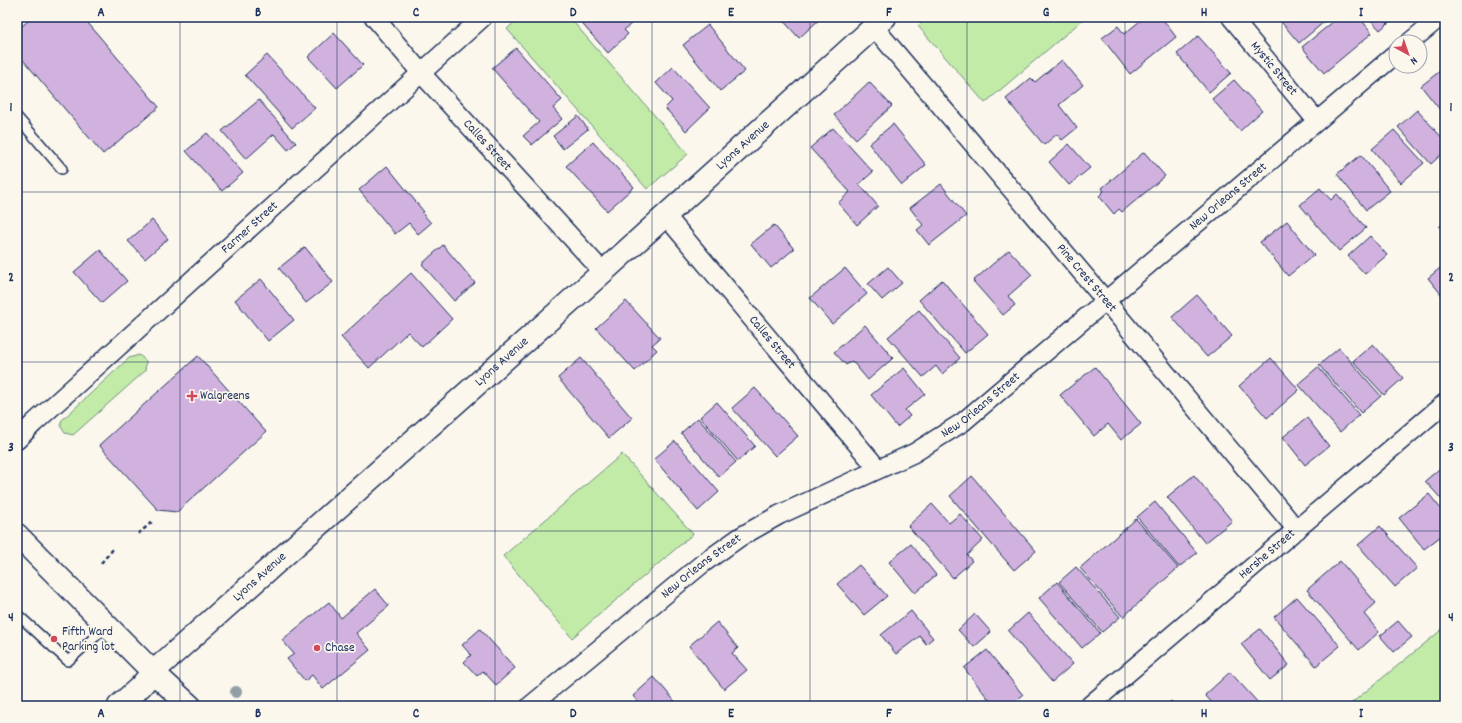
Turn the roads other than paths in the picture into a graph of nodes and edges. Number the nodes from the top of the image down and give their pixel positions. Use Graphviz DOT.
graph roads {
  1 [pos="374,17"];
  2 [pos="483,17"];
  3 [pos="1230,17"];
  4 [pos="1440,17"];
  5 [pos="880,22"];
  6 [pos="1420,34"];
  7 [pos="1388,61"];
  8 [pos="421,73"];
  9 [pos="17,117"];
  10 [pos="1317,121"];
  11 [pos="62,168"];
  12 [pos="666,216"];
  13 [pos="603,272"];
  14 [pos="1105,300"];
  15 [pos="1445,403"];
  16 [pos="17,440"];
  17 [pos="878,469"];
  18 [pos="1297,530"];
  19 [pos="17,535"];
  20 [pos="17,614"];
  21 [pos="107,626"];
  22 [pos="153,672"];
  23 [pos="119,706"];
  24 [pos="190,706"];
  25 [pos="530,706"];
  26 [pos="1089,706"];
  1 -- 8 [label="street, Calles Street"];
  2 -- 8 [label="street, Farmer Street"];
  3 -- 10 [label="street, Mystic Street"];
  4 -- 6 [label="street"];
  5 -- 12 [label="street, Lyons Avenue"];
  5 -- 14 [label="street, Pine Crest Street"];
  7 -- 10 [label="street, New Orleans Street"];
  8 -- 13 [label="street, Calles Street"];
  8 -- 16 [label="street, Farmer Street"];
  9 -- 11 [label="lane"];
  10 -- 14 [label="street, New Orleans Street"];
  12 -- 13 [label="street, Lyons Avenue"];
  12 -- 17 [label="street, Calles Street"];
  13 -- 22 [label="street, Lyons Avenue"];
  14 -- 17 [label="street, New Orleans Street"];
  14 -- 18 [label="street, Pine Crest Street"];
  15 -- 18 [label="street, Hershe Street"];
  17 -- 25 [label="street, New Orleans Street"];
  18 -- 26 [label="street, Hershe Street"];
  19 -- 21 [label="street"];
  20 -- 21 [label="lane"];
  21 -- 22 [label="street"];
  22 -- 23 [label="street, Lyons Avenue"];
  22 -- 24 [label="street"];
}
